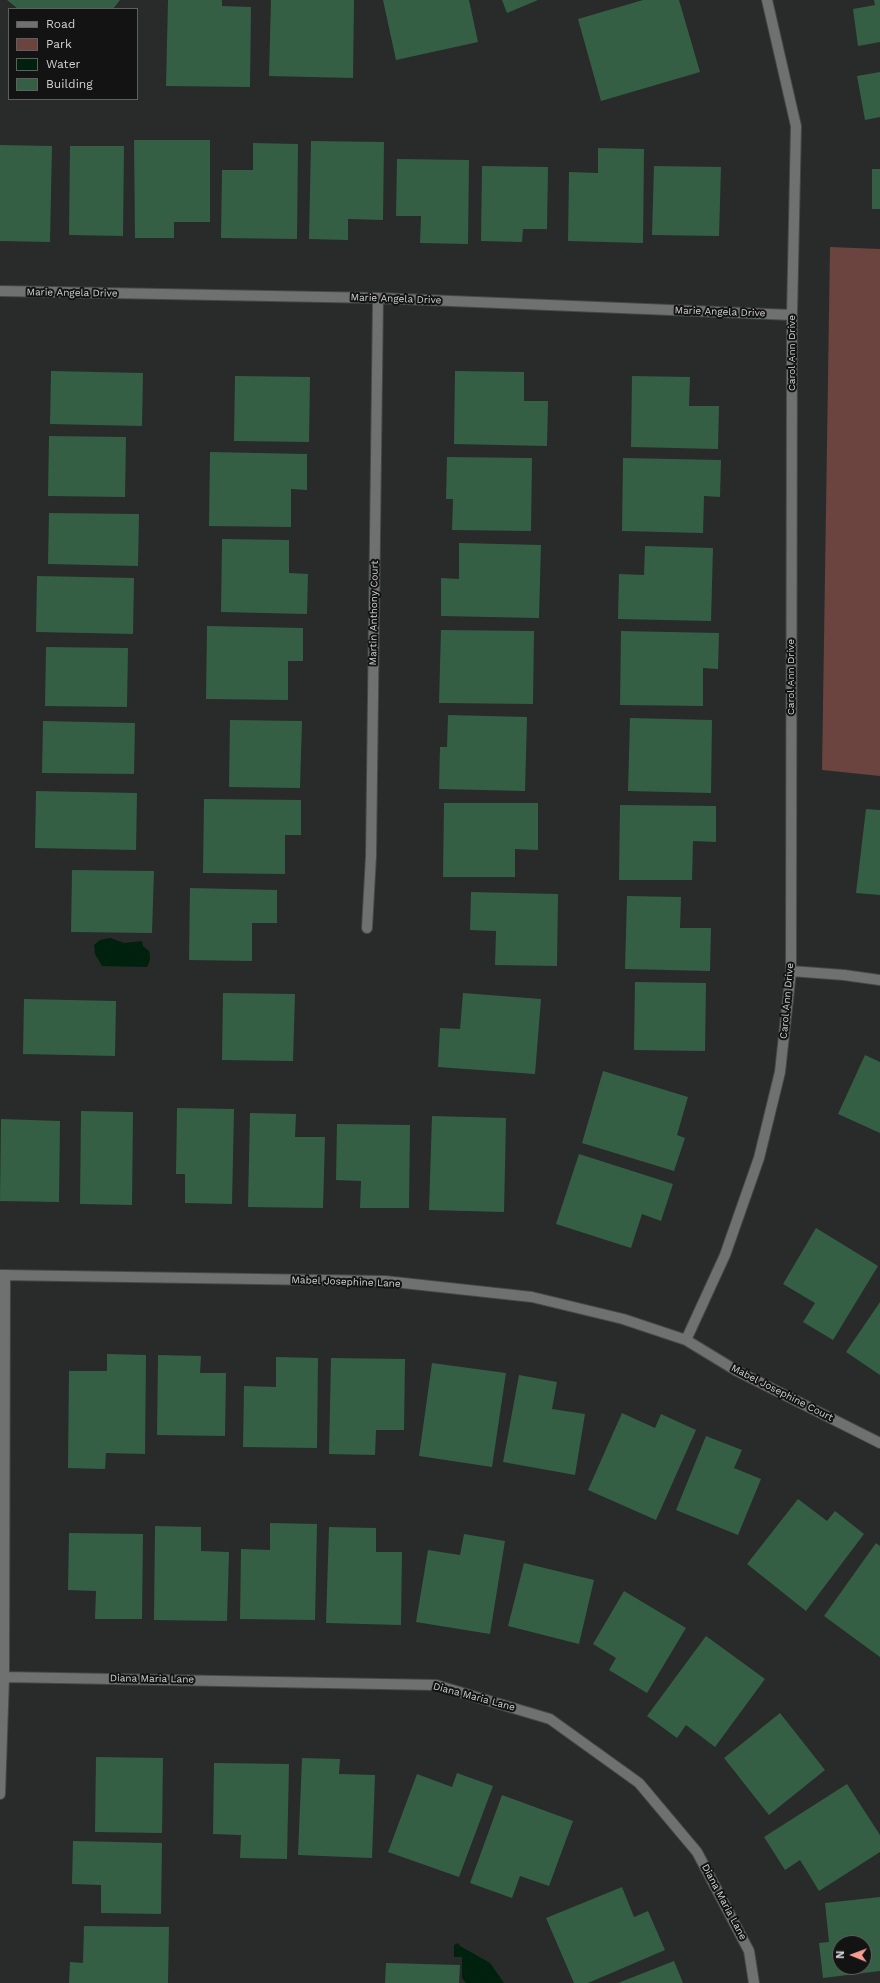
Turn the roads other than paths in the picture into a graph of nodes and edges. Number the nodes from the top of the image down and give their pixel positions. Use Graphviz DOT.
graph roads {
  1 [pos="767,0"];
  2 [pos="0,291"];
  3 [pos="378,298"];
  4 [pos="792,315"];
  5 [pos="367,928"];
  6 [pos="791,971"];
  7 [pos="880,980"];
  8 [pos="3,1275"];
  9 [pos="686,1340"];
  10 [pos="880,1443"];
  11 [pos="4,1677"];
  12 [pos="0,1794"];
  13 [pos="754,1983"];
  1 -- 4 [label="street, Carol Ann Drive"];
  2 -- 3 [label="street, Marie Angela Drive"];
  3 -- 4 [label="street, Marie Angela Drive"];
  3 -- 5 [label="street, Martin Anthony Court"];
  4 -- 6 [label="street, Carol Ann Drive"];
  6 -- 7 [label="street"];
  6 -- 9 [label="street, Carol Ann Drive"];
  8 -- 9 [label="street, Mabel Josephine Lane"];
  8 -- 11 [label="street"];
  9 -- 10 [label="street, Mabel Josephine Court"];
  11 -- 12 [label="street"];
  11 -- 13 [label="street, Diana Maria Lane"];
}
